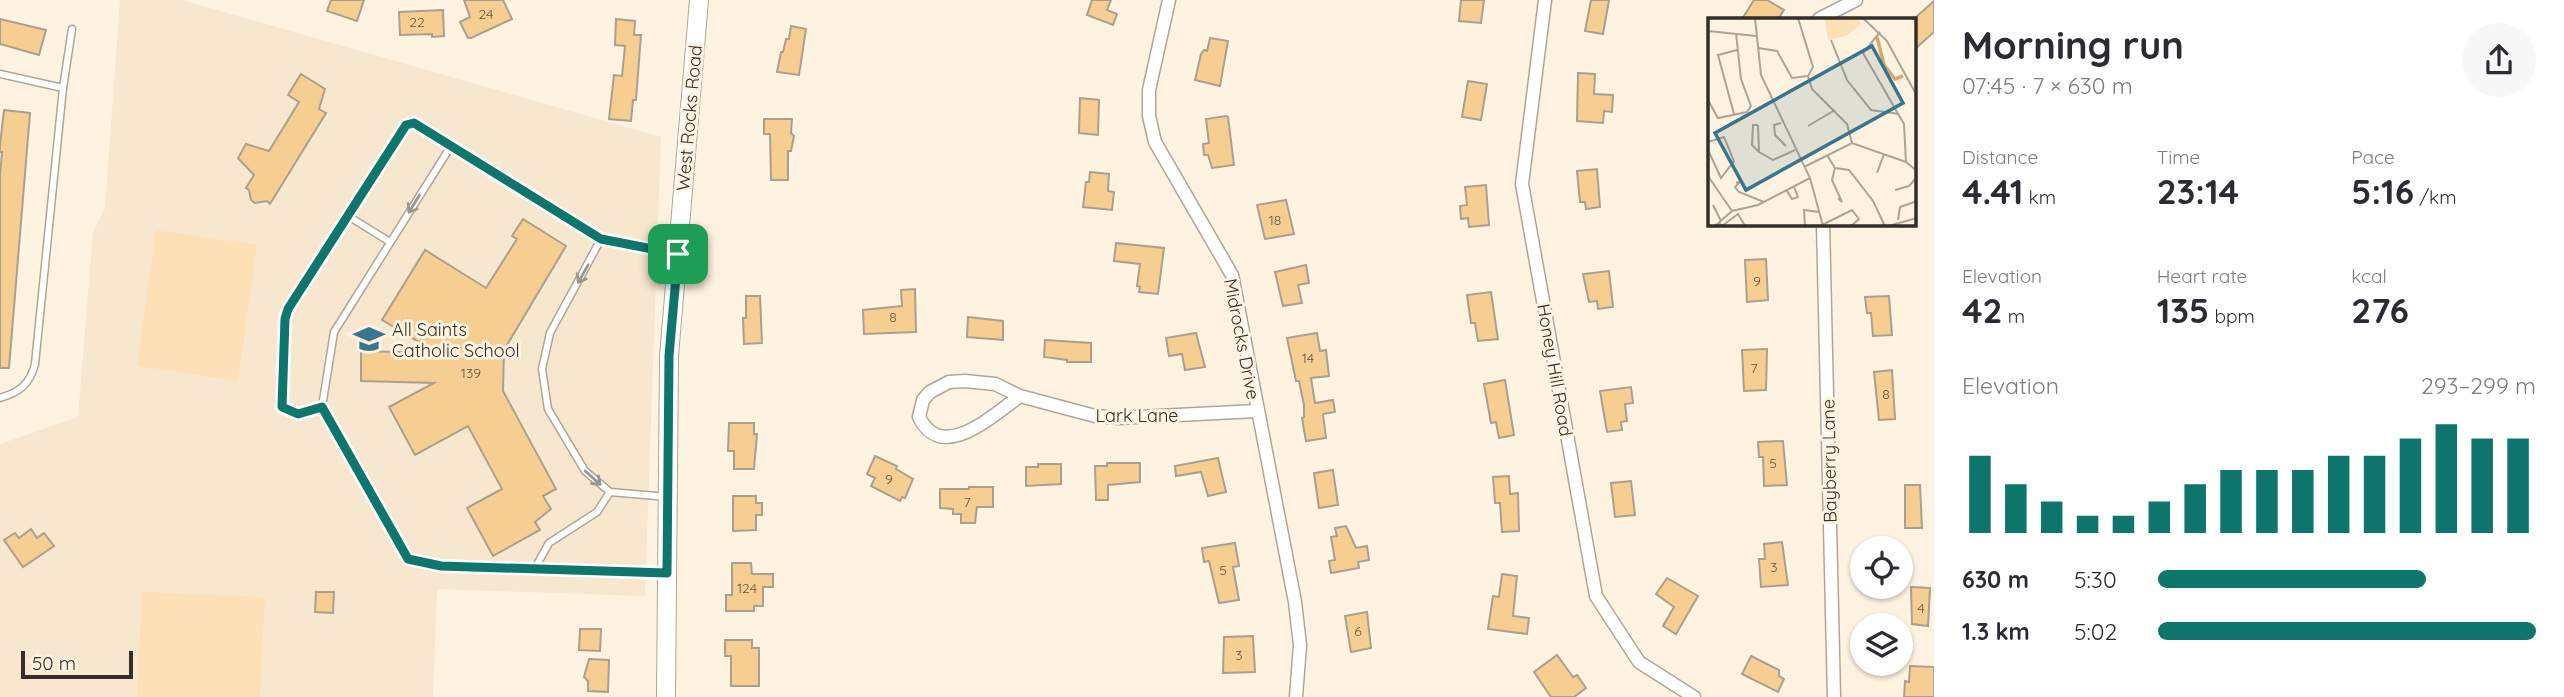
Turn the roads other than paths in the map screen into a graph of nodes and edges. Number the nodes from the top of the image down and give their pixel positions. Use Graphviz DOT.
graph roads {
  1 [pos="699,0"];
  2 [pos="1169,0"];
  3 [pos="1545,0"];
  4 [pos="1856,0"];
  5 [pos="1821,18"];
  6 [pos="72,29"];
  7 [pos="0,74"];
  8 [pos="64,88"];
  9 [pos="451,146"];
  10 [pos="348,216"];
  11 [pos="1823,226"];
  12 [pos="601,239"];
  13 [pos="390,242"];
  14 [pos="678,254"];
  15 [pos="1020,396"];
  16 [pos="0,398"];
  17 [pos="322,407"];
  18 [pos="1256,411"];
  19 [pos="610,492"];
  20 [pos="668,497"];
  21 [pos="535,568"];
  22 [pos="667,573"];
  23 [pos="666,697"];
  24 [pos="1296,697"];
  25 [pos="1694,697"];
  26 [pos="1834,697"];
  1 -- 14 [label="main road, West Rocks Road"];
  2 -- 18 [label="street, Midrocks Drive"];
  3 -- 25 [label="street, Honey Hill Road"];
  4 -- 5 [label="street"];
  6 -- 8 [label="lane"];
  7 -- 8 [label="lane"];
  8 -- 16 [label="lane"];
  9 -- 10 [label="lane"];
  9 -- 12 [label="lane"];
  9 -- 13 [label="lane, one-way"];
  10 -- 13 [label="lane"];
  10 -- 17 [label="lane"];
  11 -- 26 [label="street, Bayberry Lane"];
  12 -- 14 [label="lane"];
  12 -- 19 [label="lane, one-way"];
  13 -- 17 [label="lane"];
  14 -- 20 [label="main road, West Rocks Road"];
  15 -- 15 [label="street, Lark Lane"];
  15 -- 18 [label="street, Lark Lane"];
  17 -- 21 [label="lane"];
  18 -- 24 [label="street, Midrocks Drive"];
  19 -- 20 [label="lane"];
  19 -- 21 [label="lane"];
  20 -- 22 [label="main road, West Rocks Road"];
  21 -- 22 [label="lane"];
  22 -- 23 [label="main road, West Rocks Road"];
}
